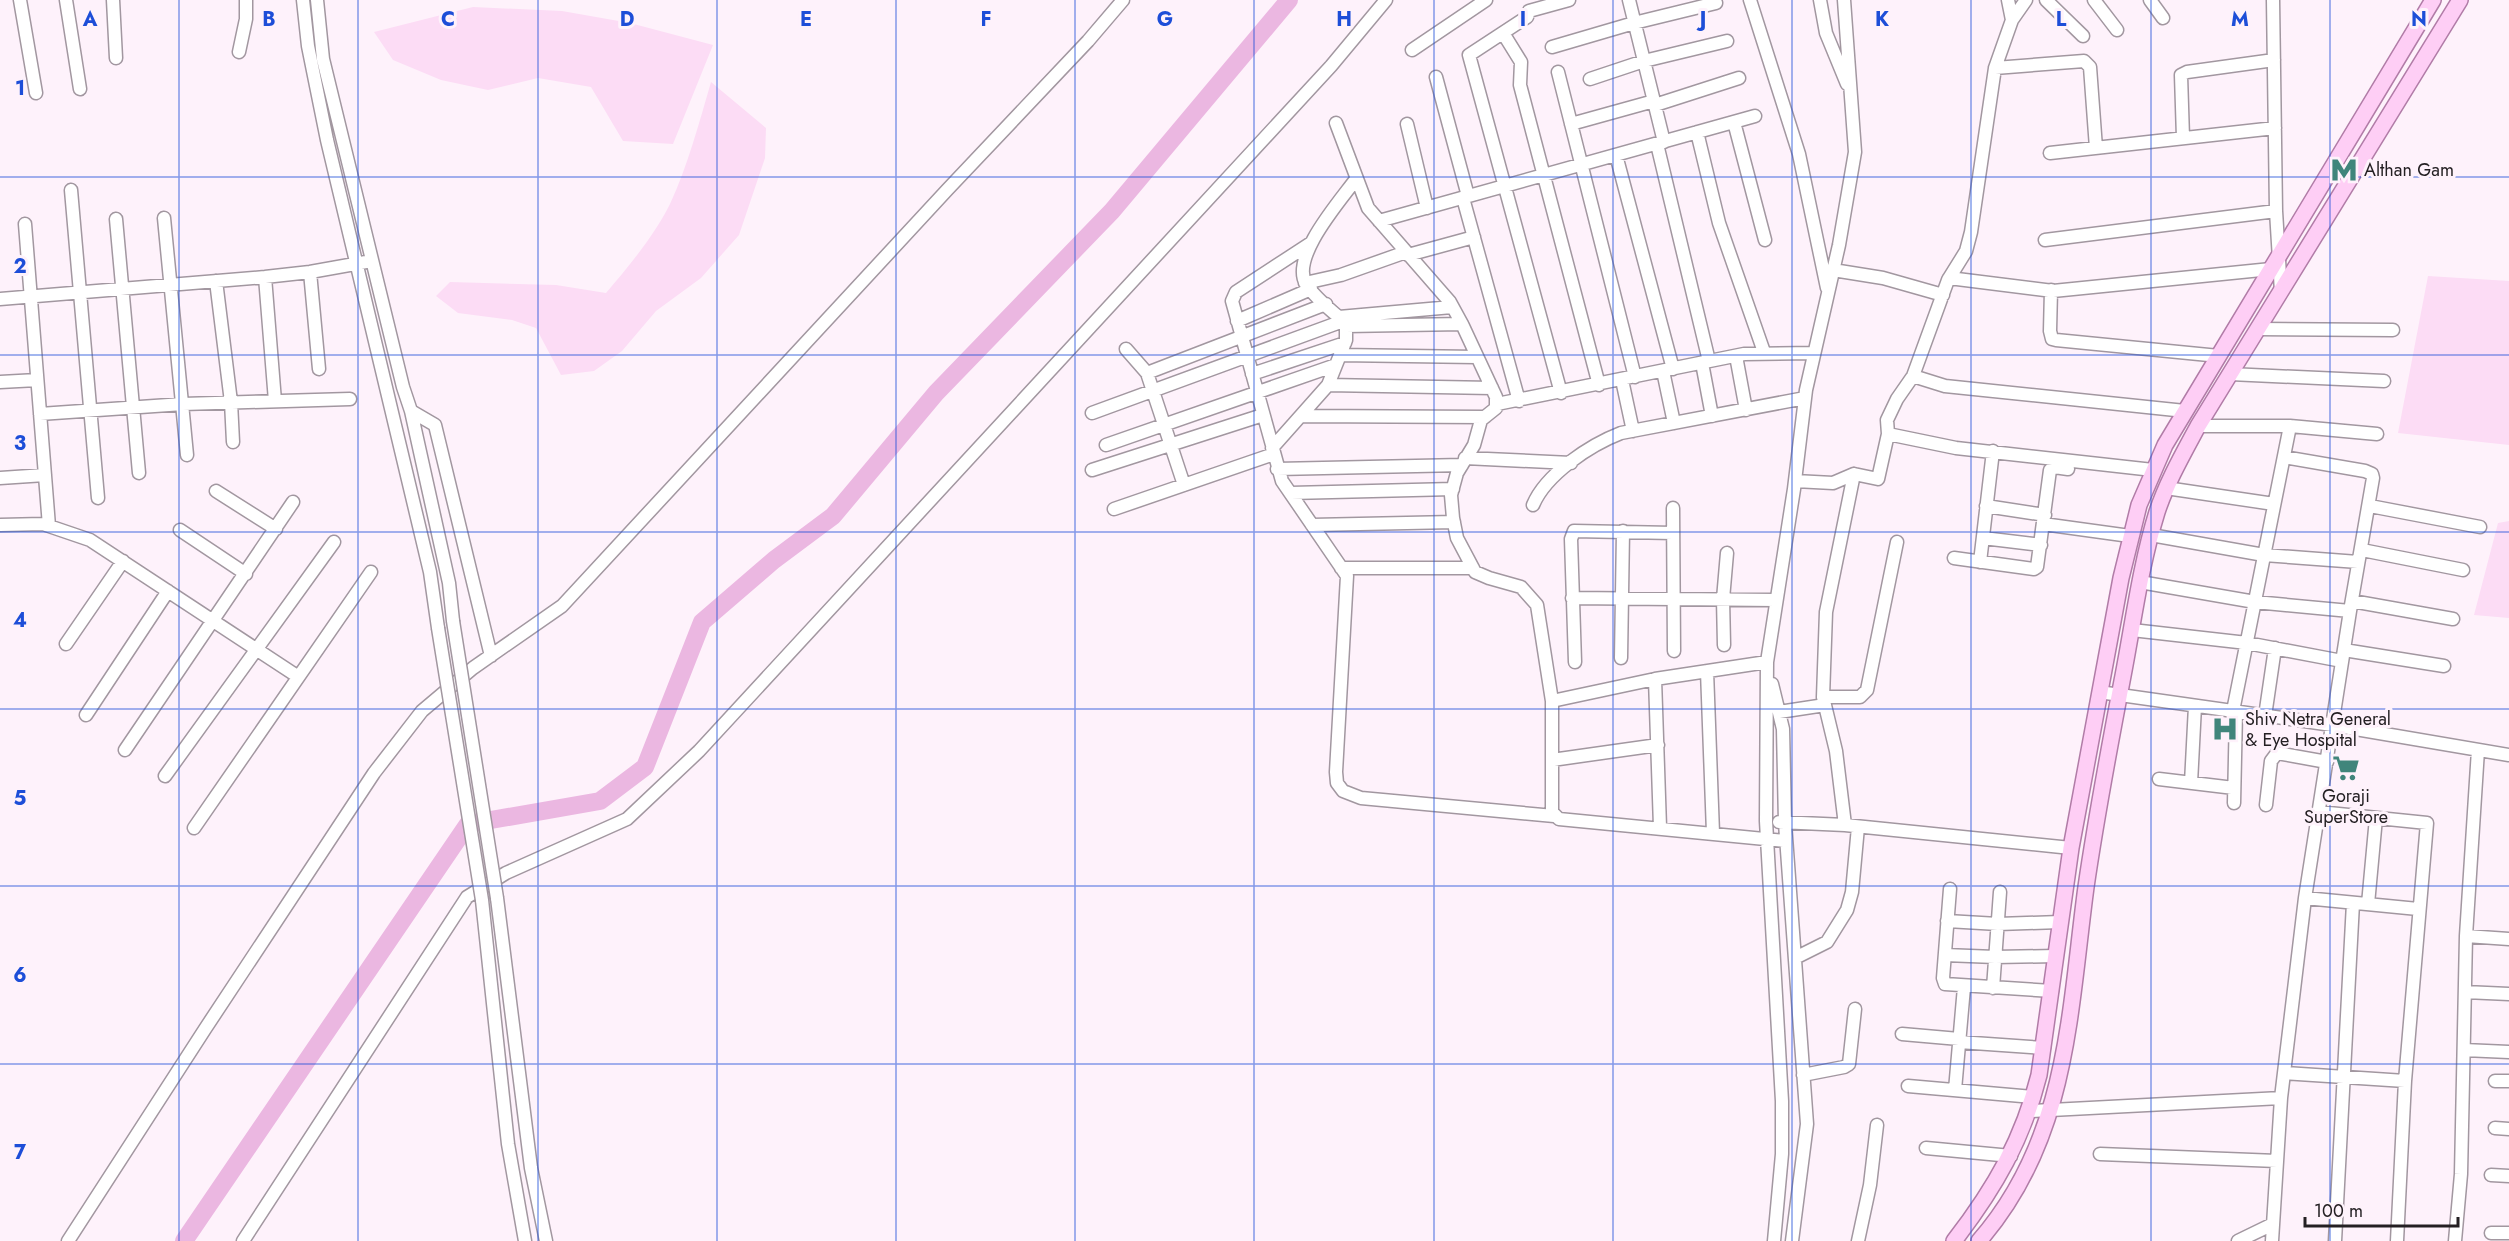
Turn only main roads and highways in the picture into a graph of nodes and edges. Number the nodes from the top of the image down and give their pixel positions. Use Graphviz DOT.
graph roads {
  1 [pos="2433,0"];
  2 [pos="2460,0"];
  3 [pos="1954,1241"];
  4 [pos="1979,1241"];
  1 -- 3 [label="main road"];
  2 -- 4 [label="main road"];
}
